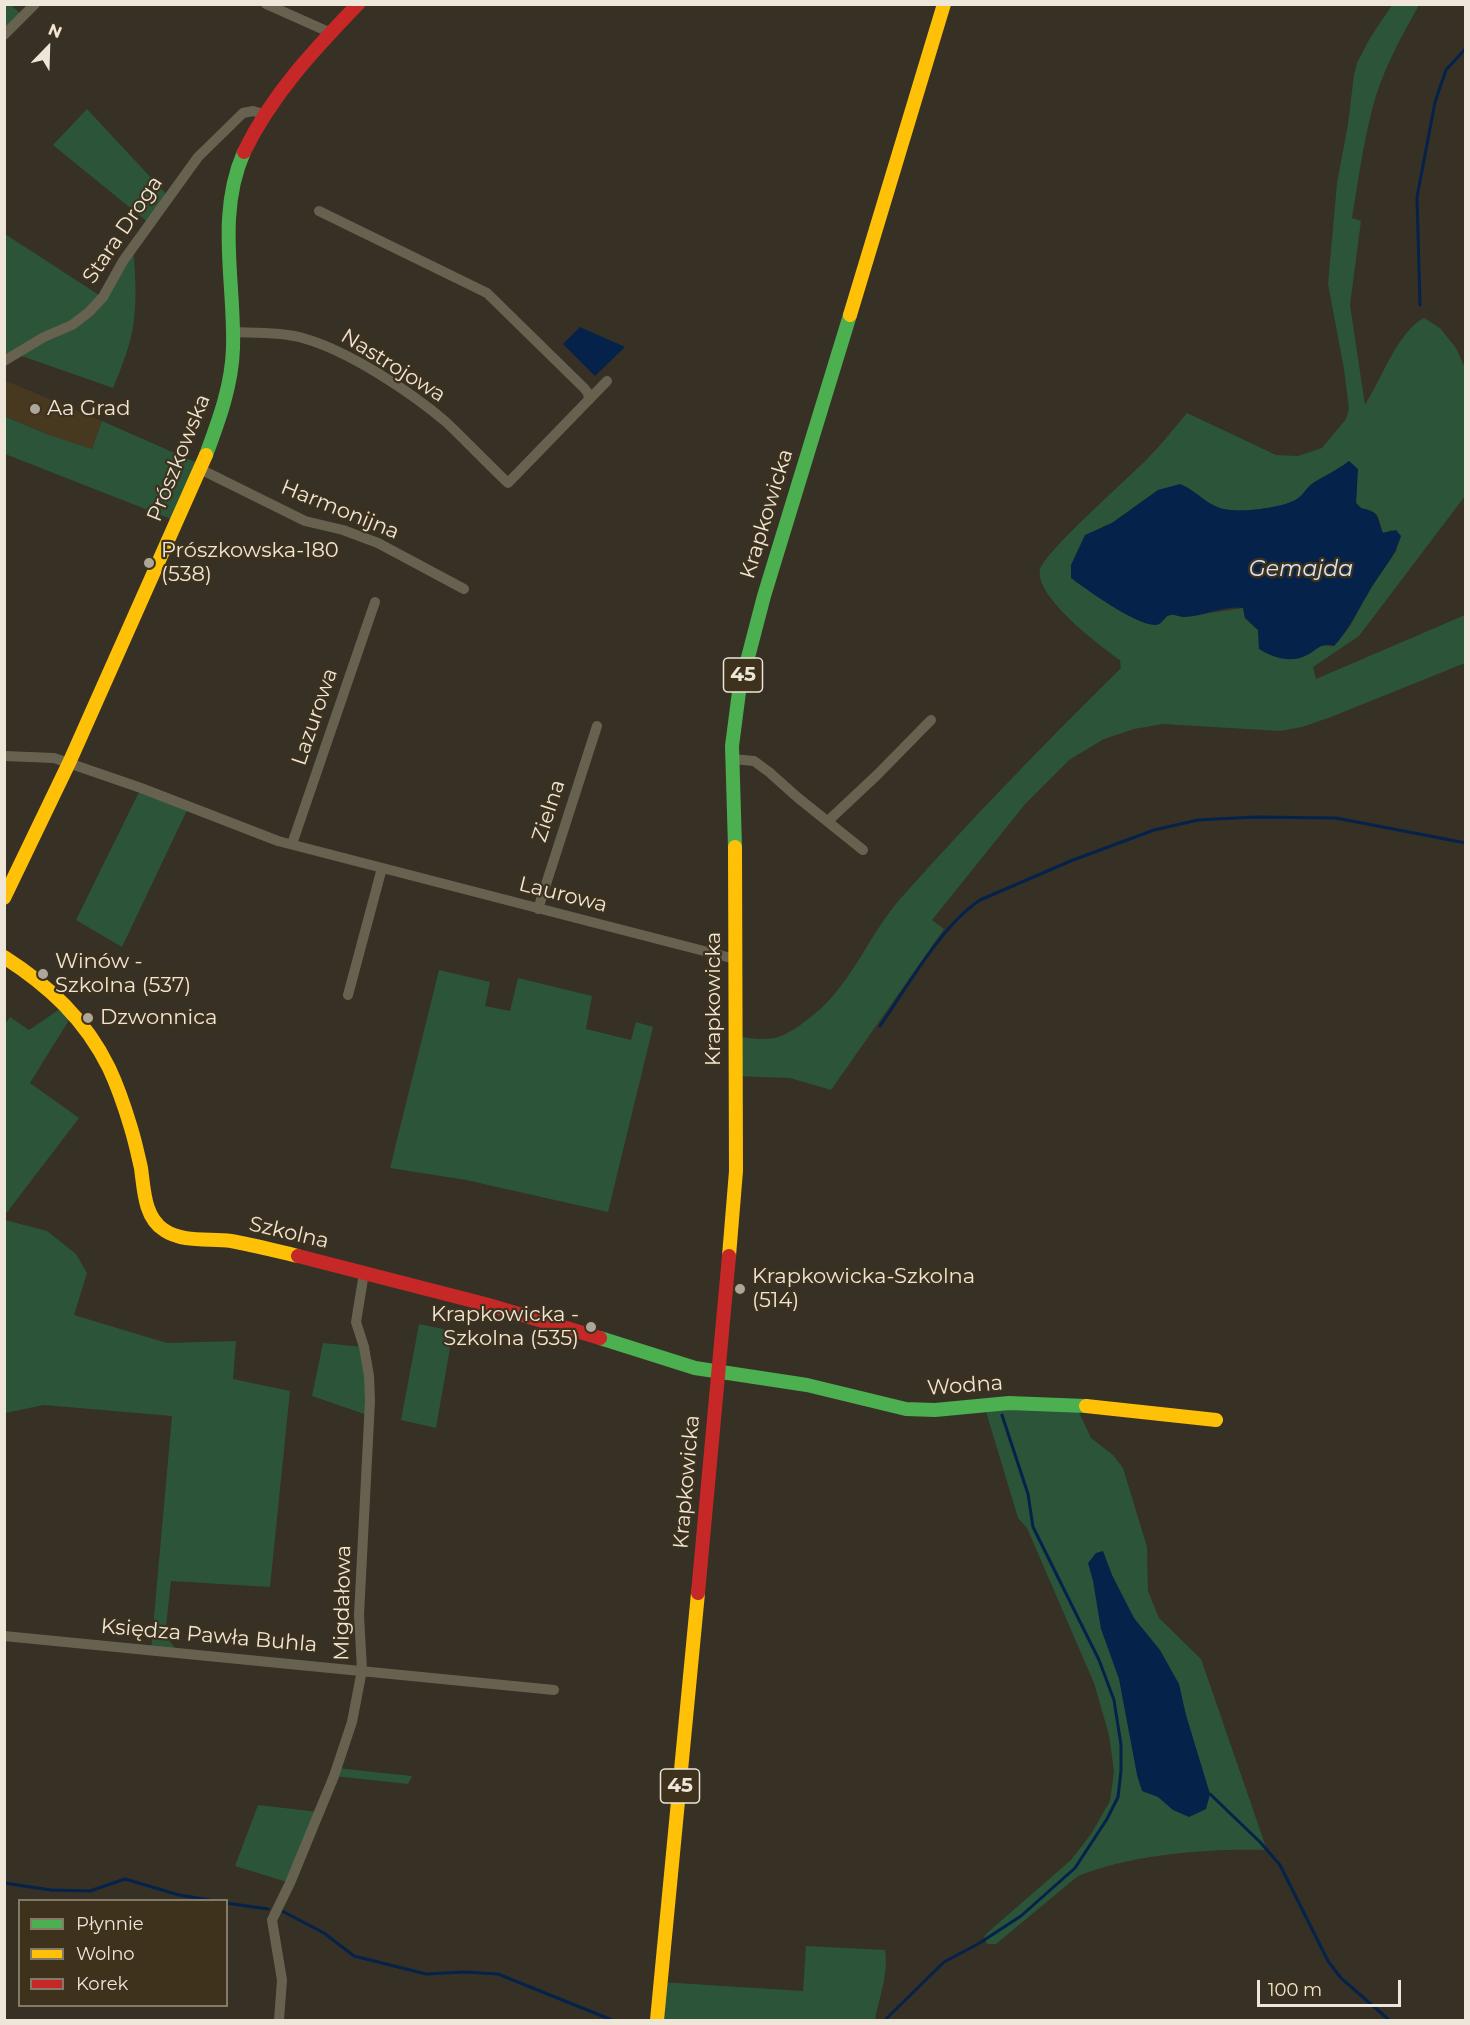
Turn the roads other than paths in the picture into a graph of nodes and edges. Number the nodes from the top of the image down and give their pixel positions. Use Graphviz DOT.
graph roads {
  1 [pos="35,4"];
  2 [pos="266,4"];
  3 [pos="358,4"];
  4 [pos="944,4"];
  5 [pos="331,33"];
  6 [pos="4,35"];
  7 [pos="263,114"];
  8 [pos="319,211"];
  9 [pos="233,332"];
  10 [pos="4,361"];
  11 [pos="607,381"];
  12 [pos="589,400"];
  13 [pos="200,469"];
  14 [pos="464,589"];
  15 [pos="375,602"];
  16 [pos="931,720"];
  17 [pos="597,726"];
  18 [pos="4,756"];
  19 [pos="733,759"];
  20 [pos="69,763"];
  21 [pos="828,820"];
  22 [pos="292,844"];
  23 [pos="863,850"];
  24 [pos="382,868"];
  25 [pos="4,898"];
  26 [pos="538,909"];
  27 [pos="4,957"];
  28 [pos="735,959"];
  29 [pos="348,995"];
  30 [pos="364,1273"];
  31 [pos="719,1373"];
  32 [pos="1216,1420"];
  33 [pos="4,1636"];
  34 [pos="362,1670"];
  35 [pos="554,1690"];
  36 [pos="279,2020"];
  37 [pos="657,2020"];
  1 -- 6 [label="street"];
  2 -- 5 [label="street"];
  3 -- 5 [label="main road, Prószkowska"];
  4 -- 19 [label="main road, Krapkowicka / 45"];
  5 -- 7 [label="main road, Prószkowska"];
  7 -- 9 [label="main road, Prószkowska"];
  7 -- 10 [label="street, Stara Droga"];
  8 -- 12 [label="street"];
  9 -- 12 [label="street, Nastrojowa"];
  9 -- 13 [label="main road, Prószkowska"];
  11 -- 12 [label="street"];
  13 -- 14 [label="street, Harmonijna"];
  13 -- 20 [label="main road, Prószkowska"];
  15 -- 22 [label="street, Lazurowa"];
  16 -- 21 [label="street"];
  17 -- 26 [label="street, Zielna"];
  18 -- 20 [label="street, Laurowa"];
  19 -- 21 [label="street"];
  19 -- 28 [label="main road, Krapkowicka / 45"];
  20 -- 22 [label="street, Laurowa"];
  20 -- 25 [label="main road, Prószkowska"];
  21 -- 23 [label="street"];
  22 -- 24 [label="street, Laurowa"];
  24 -- 26 [label="street, Laurowa"];
  24 -- 29 [label="street"];
  26 -- 28 [label="street, Laurowa"];
  27 -- 30 [label="main road, Szkolna"];
  28 -- 31 [label="main road, Krapkowicka / 45"];
  30 -- 31 [label="main road, Szkolna"];
  30 -- 34 [label="street, Migdałowa"];
  31 -- 32 [label="main road, Wodna"];
  31 -- 37 [label="main road, Krapkowicka / 45"];
  33 -- 34 [label="street, Księdza Pawła Buhla"];
  34 -- 35 [label="street, Księdza Pawła Buhla"];
  34 -- 36 [label="street, Migdałowa"];
}
